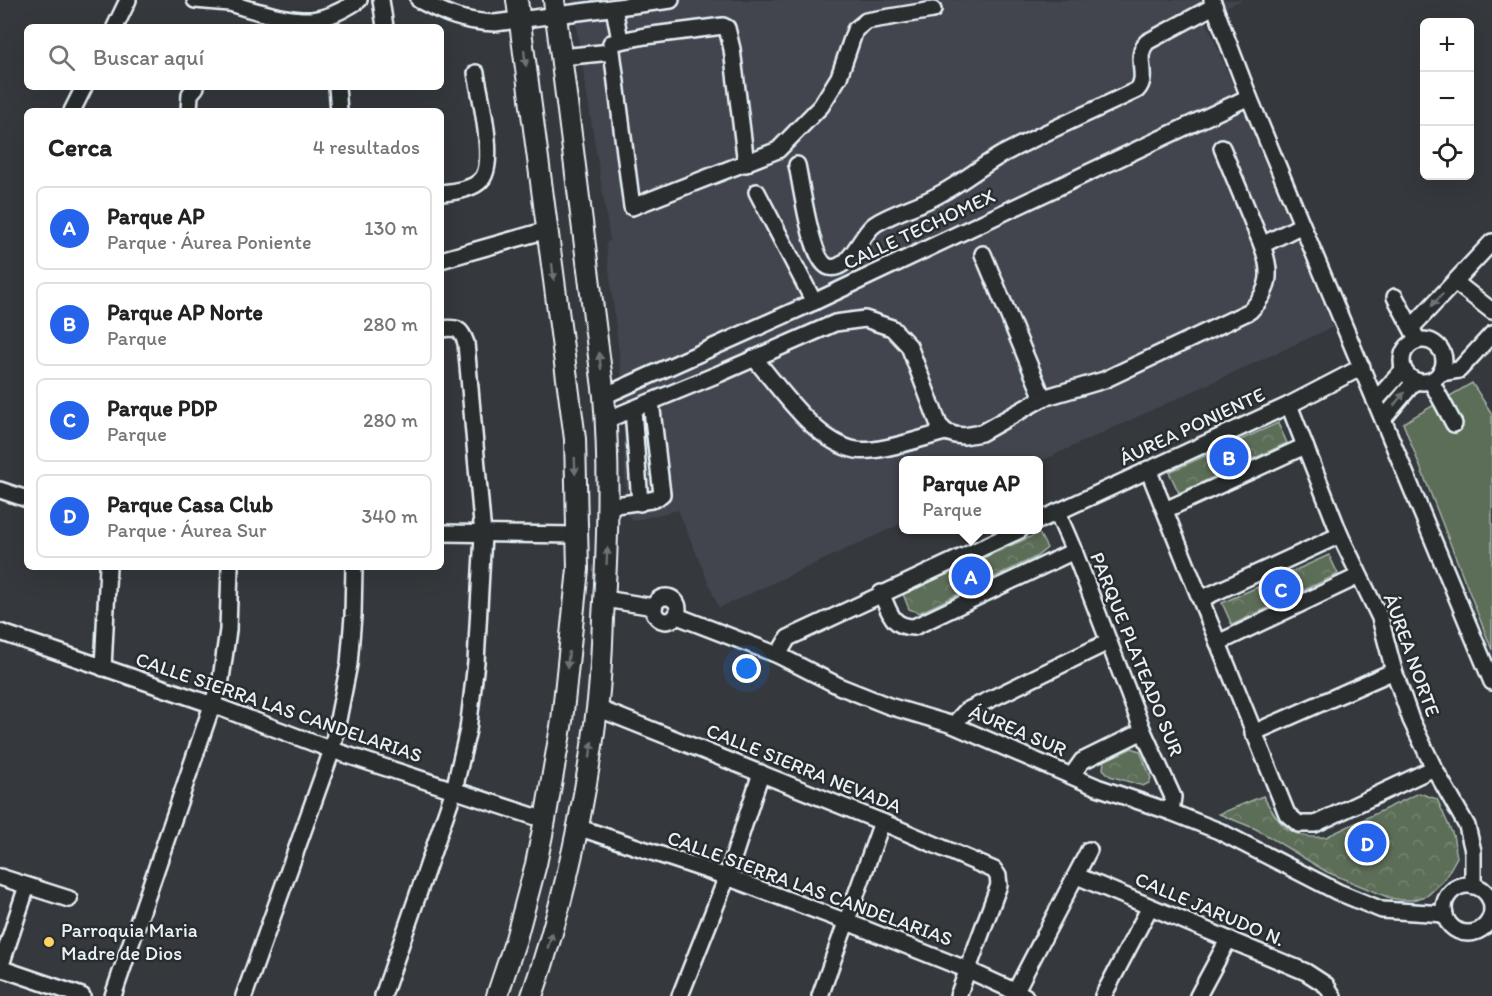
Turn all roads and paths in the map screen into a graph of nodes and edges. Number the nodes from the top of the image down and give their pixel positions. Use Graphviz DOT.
graph roads {
  1 [pos="128,0"];
  2 [pos="195,0"];
  3 [pos="359,0"];
  4 [pos="381,0"];
  5 [pos="419,0"];
  6 [pos="517,0"];
  7 [pos="671,0"];
  8 [pos="227,1"];
  9 [pos="1213,3"];
  10 [pos="594,5"];
  11 [pos="555,8"];
  12 [pos="614,8"];
  13 [pos="933,10"];
  14 [pos="520,20"];
  15 [pos="116,24"];
  16 [pos="385,24"];
  17 [pos="615,46"];
  18 [pos="561,57"];
  19 [pos="476,73"];
  20 [pos="82,90"];
  21 [pos="193,90"];
  22 [pos="337,90"];
  23 [pos="1249,97"];
  24 [pos="74,108"];
  25 [pos="189,108"];
  26 [pos="339,108"];
  27 [pos="1222,148"];
  28 [pos="746,164"];
  29 [pos="797,165"];
  30 [pos="757,192"];
  31 [pos="444,193"];
  32 [pos="1302,225"];
  33 [pos="547,230"];
  34 [pos="1492,242"];
  35 [pos="1262,245"];
  36 [pos="983,254"];
  37 [pos="444,259"];
  38 [pos="1455,282"];
  39 [pos="1395,297"];
  40 [pos="814,302"];
  41 [pos="1492,311"];
  42 [pos="448,328"];
  43 [pos="1414,333"];
  44 [pos="1492,334"];
  45 [pos="754,358"];
  46 [pos="1362,367"];
  47 [pos="1403,370"];
  48 [pos="1436,377"];
  49 [pos="1415,381"];
  50 [pos="604,396"];
  51 [pos="1043,398"];
  52 [pos="1376,401"];
  53 [pos="651,402"];
  54 [pos="1289,405"];
  55 [pos="633,410"];
  56 [pos="1384,418"];
  57 [pos="606,420"];
  58 [pos="1454,424"];
  59 [pos="946,432"];
  60 [pos="1305,446"];
  61 [pos="1148,469"];
  62 [pos="0,490"];
  63 [pos="24,498"];
  64 [pos="640,503"];
  65 [pos="608,506"];
  66 [pos="1165,510"];
  67 [pos="1057,512"];
  68 [pos="1043,519"];
  69 [pos="444,533"];
  70 [pos="1011,534"];
  71 [pos="483,535"];
  72 [pos="577,535"];
  73 [pos="1340,536"];
  74 [pos="1074,551"];
  75 [pos="108,570"];
  76 [pos="230,570"];
  77 [pos="354,570"];
  78 [pos="1359,576"];
  79 [pos="881,593"];
  80 [pos="1201,599"];
  81 [pos="605,600"];
  82 [pos="0,633"];
  83 [pos="1108,642"];
  84 [pos="1218,643"];
  85 [pos="778,655"];
  86 [pos="103,668"];
  87 [pos="1394,671"];
  88 [pos="1492,682"];
  89 [pos="213,705"];
  90 [pos="597,708"];
  91 [pos="953,725"];
  92 [pos="1143,731"];
  93 [pos="1253,733"];
  94 [pos="332,750"];
  95 [pos="1434,768"];
  96 [pos="761,773"];
  97 [pos="1072,776"];
  98 [pos="454,790"];
  99 [pos="1171,812"];
  100 [pos="545,820"];
  101 [pos="882,822"];
  102 [pos="577,827"];
  103 [pos="1089,850"];
  104 [pos="1077,876"];
  105 [pos="0,877"];
  106 [pos="727,877"];
  107 [pos="27,886"];
  108 [pos="1473,886"];
  109 [pos="69,899"];
  110 [pos="1150,907"];
  111 [pos="1492,912"];
  112 [pos="1445,914"];
  113 [pos="847,922"];
  114 [pos="1477,931"];
  115 [pos="1492,936"];
  116 [pos="1228,940"];
  117 [pos="0,968"];
  118 [pos="968,970"];
  119 [pos="1329,991"];
  120 [pos="1018,995"];
  121 [pos="82,996"];
  122 [pos="113,996"];
  123 [pos="244,996"];
  124 [pos="383,996"];
  125 [pos="497,996"];
  126 [pos="532,996"];
  127 [pos="680,996"];
  128 [pos="820,996"];
  129 [pos="958,996"];
  130 [pos="1103,996"];
  131 [pos="1198,996"];
  1 -- 15 [label="street"];
  2 -- 8 [label="street"];
  3 -- 8 [label="street"];
  4 -- 16 [label="street"];
  5 -- 14 [label="street"];
  6 -- 14 [label="main road"];
  7 -- 12 [label="street"];
  9 -- 23 [label="street"];
  9 -- 29 [label="street"];
  10 -- 11 [label="street"];
  10 -- 12 [label="street"];
  11 -- 14 [label="street"];
  11 -- 18 [label="main road"];
  12 -- 17 [label="street"];
  13 -- 28 [label="street"];
  14 -- 33 [label="main road, one-way"];
  17 -- 18 [label="street"];
  17 -- 28 [label="street"];
  17 -- 28 [label="street"];
  50 -- 18 [label="main road, one-way"];
  19 -- 31 [label="street"];
  20 -- 24 [label="street"];
  21 -- 25 [label="street"];
  22 -- 26 [label="street"];
  23 -- 32 [label="street"];
  23 -- 40 [label="street, CALLE TECHOMEX"];
  27 -- 35 [label="street"];
  30 -- 40 [label="street"];
  32 -- 35 [label="street"];
  32 -- 46 [label="street"];
  33 -- 37 [label="street"];
  33 -- 72 [label="main road, one-way"];
  34 -- 38 [label="street"];
  35 -- 51 [label="street"];
  36 -- 51 [label="street"];
  38 -- 41 [label="street"];
  38 -- 43 [label="street, one-way"];
  39 -- 43 [label="street"];
  40 -- 50 [label="street, CALLE TECHOMEX"];
  42 -- 71 [label="street"];
  43 -- 47 [label="street"];
  43 -- 48 [label="street"];
  44 -- 48 [label="street"];
  45 -- 53 [label="street"];
  45 -- 59 [label="street"];
  45 -- 59 [label="street"];
  46 -- 52 [label="street"];
  46 -- 54 [label="street, ÁUREA PONIENTE"];
  47 -- 49 [label="street"];
  47 -- 52 [label="street"];
  48 -- 49 [label="street"];
  48 -- 58 [label="street"];
  56 -- 49 [label="street, one-way"];
  50 -- 57 [label="main road"];
  51 -- 59 [label="street"];
  52 -- 56 [label="street"];
  53 -- 55 [label="street"];
  53 -- 64 [label="street"];
  54 -- 60 [label="street, ÁUREA NORTE"];
  54 -- 61 [label="street, ÁUREA PONIENTE"];
  55 -- 57 [label="street"];
  55 -- 64 [label="street"];
  56 -- 88 [label="street"];
  57 -- 65 [label="main road"];
  60 -- 66 [label="street"];
  60 -- 73 [label="street, ÁUREA NORTE"];
  61 -- 66 [label="street"];
  61 -- 67 [label="street, ÁUREA PONIENTE"];
  62 -- 63 [label="street"];
  64 -- 65 [label="street"];
  81 -- 65 [label="main road, one-way"];
  66 -- 80 [label="street"];
  67 -- 68 [label="street, ÁUREA PONIENTE"];
  67 -- 74 [label="street, PARQUE PLATEADO SUR"];
  69 -- 71 [label="street"];
  70 -- 79 [label="street"];
  71 -- 72 [label="street"];
  71 -- 98 [label="street"];
  72 -- 100 [label="main road, one-way"];
  73 -- 78 [label="street, ÁUREA NORTE"];
  73 -- 80 [label="street"];
  74 -- 79 [label="street"];
  74 -- 83 [label="street, PARQUE PLATEADO SUR"];
  75 -- 86 [label="street"];
  76 -- 89 [label="street"];
  77 -- 94 [label="street"];
  78 -- 84 [label="street"];
  78 -- 87 [label="street, ÁUREA NORTE"];
  79 -- 85 [label="street"];
  80 -- 84 [label="street"];
  81 -- 85 [label="street, ÁUREA SUR"];
  81 -- 90 [label="main road"];
  82 -- 86 [label="street, CALLE SIERRA LAS CANDELARIAS"];
  83 -- 91 [label="street"];
  83 -- 92 [label="street, PARQUE PLATEADO SUR"];
  84 -- 93 [label="street"];
  85 -- 91 [label="street, ÁUREA SUR"];
  86 -- 89 [label="street, CALLE SIERRA LAS CANDELARIAS"];
  87 -- 93 [label="street"];
  87 -- 95 [label="street, ÁUREA NORTE"];
  89 -- 94 [label="street, CALLE SIERRA LAS CANDELARIAS"];
  89 -- 122 [label="street"];
  90 -- 96 [label="street, CALLE SIERRA NEVADA"];
  102 -- 90 [label="main road, one-way"];
  91 -- 97 [label="street, ÁUREA SUR"];
  92 -- 97 [label="street"];
  92 -- 99 [label="street, PARQUE PLATEADO SUR"];
  93 -- 95 [label="street"];
  94 -- 98 [label="street, CALLE SIERRA LAS CANDELARIAS"];
  94 -- 123 [label="street"];
  95 -- 108 [label="street, ÁUREA NORTE"];
  96 -- 101 [label="street, CALLE SIERRA NEVADA"];
  96 -- 106 [label="street"];
  97 -- 99 [label="street, ÁUREA SUR"];
  98 -- 100 [label="street, CALLE SIERRA LAS CANDELARIAS"];
  98 -- 124 [label="street"];
  99 -- 112 [label="street, ÁUREA SUR"];
  100 -- 125 [label="main road"];
  101 -- 113 [label="street"];
  101 -- 118 [label="street, CALLE SIERRA NEVADA"];
  102 -- 106 [label="street, CALLE SIERRA LAS CANDELARIAS"];
  126 -- 102 [label="main road, one-way"];
  103 -- 104 [label="street"];
  104 -- 110 [label="street, CALLE JARUDO N."];
  104 -- 120 [label="street"];
  105 -- 107 [label="street"];
  106 -- 113 [label="street, CALLE SIERRA LAS CANDELARIAS"];
  106 -- 127 [label="street"];
  107 -- 109 [label="street"];
  107 -- 117 [label="street"];
  108 -- 111 [label="street"];
  108 -- 112 [label="street"];
  110 -- 116 [label="street, CALLE JARUDO N."];
  110 -- 130 [label="street"];
  111 -- 114 [label="street"];
  112 -- 114 [label="street"];
  113 -- 118 [label="street, CALLE SIERRA LAS CANDELARIAS"];
  113 -- 128 [label="street"];
  114 -- 115 [label="street"];
  116 -- 119 [label="street, CALLE JARUDO N."];
  116 -- 131 [label="street"];
  117 -- 121 [label="street"];
  118 -- 120 [label="street, CALLE SIERRA LAS CANDELARIAS"];
  118 -- 129 [label="street"];
}
